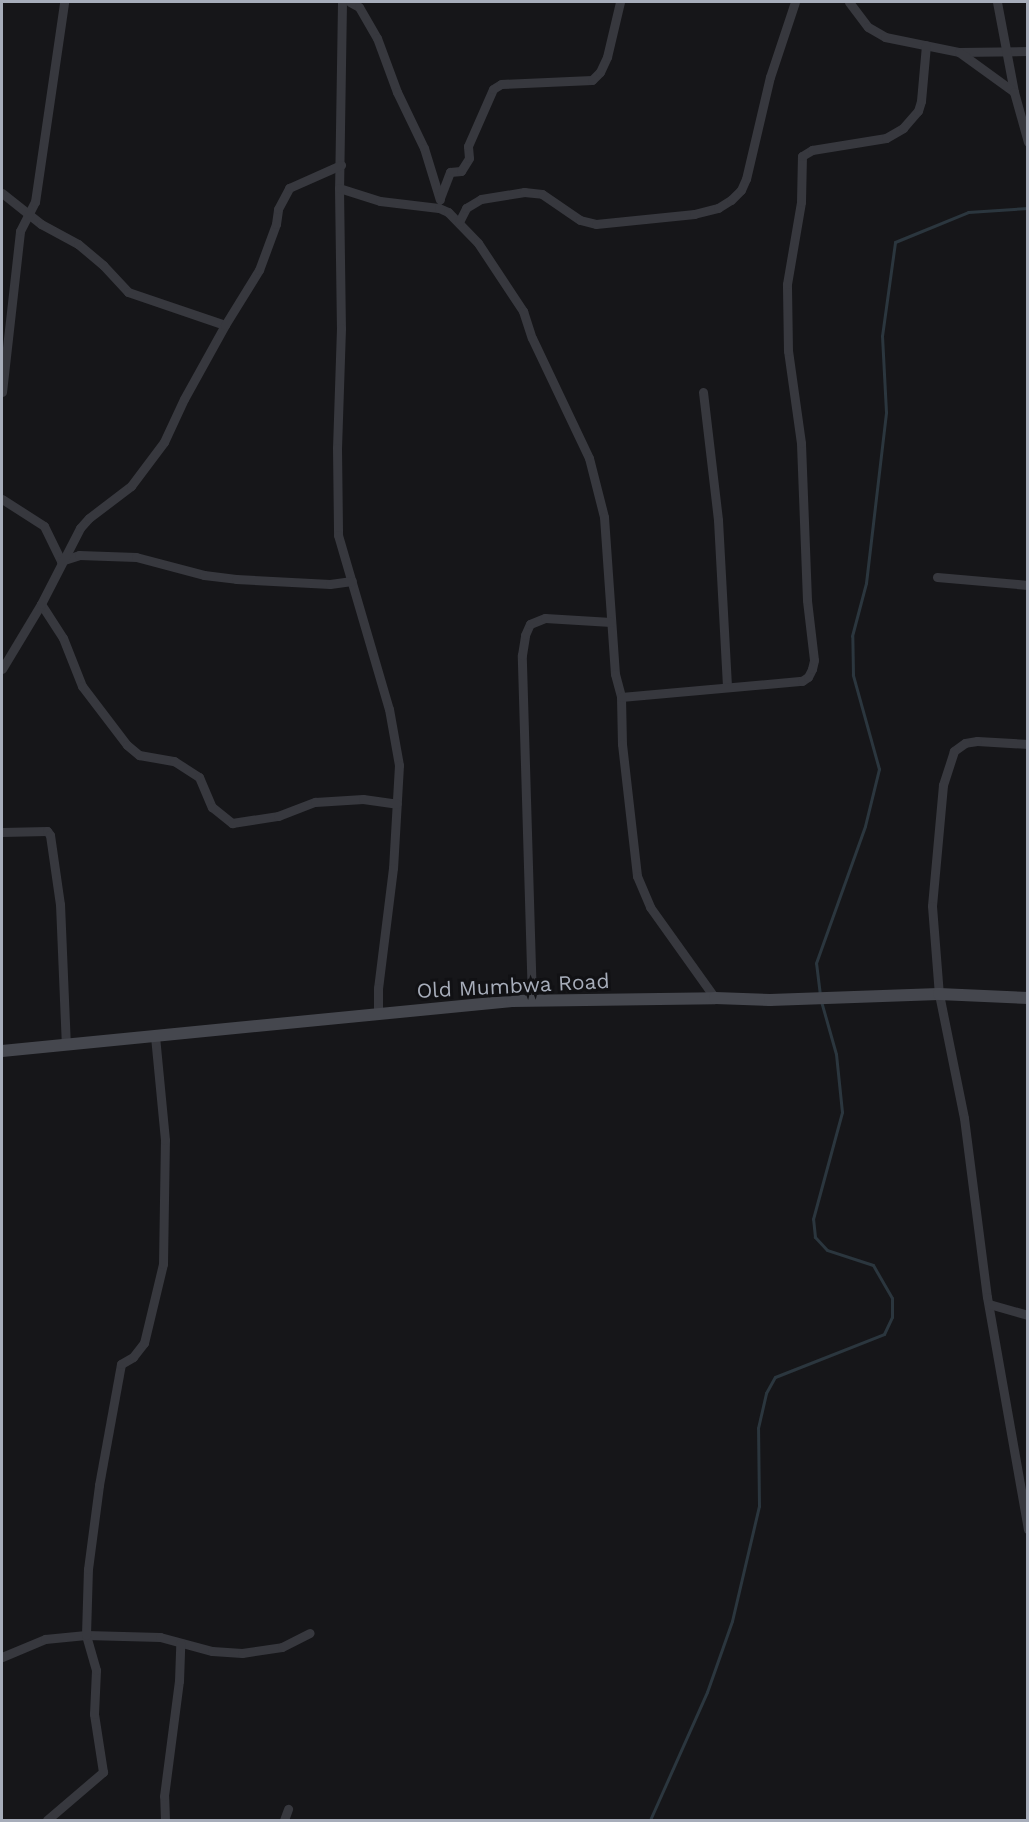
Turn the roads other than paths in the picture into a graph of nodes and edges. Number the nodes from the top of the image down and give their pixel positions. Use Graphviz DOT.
graph roads {
  1 [pos="64,2"];
  2 [pos="342,2"];
  3 [pos="350,2"];
  4 [pos="620,2"];
  5 [pos="795,2"];
  6 [pos="849,2"];
  7 [pos="997,2"];
  8 [pos="926,45"];
  9 [pos="1028,51"];
  10 [pos="959,52"];
  11 [pos="1008,53"];
  12 [pos="1014,92"];
  13 [pos="1028,142"];
  14 [pos="340,165"];
  15 [pos="339,188"];
  16 [pos="2,193"];
  17 [pos="440,198"];
  18 [pos="439,208"];
  19 [pos="27,213"];
  20 [pos="459,222"];
  21 [pos="225,325"];
  22 [pos="2,392"];
  23 [pos="703,392"];
  24 [pos="2,500"];
  25 [pos="61,561"];
  26 [pos="937,578"];
  27 [pos="352,581"];
  28 [pos="1028,585"];
  29 [pos="41,604"];
  30 [pos="611,622"];
  31 [pos="2,669"];
  32 [pos="727,685"];
  33 [pos="621,697"];
  34 [pos="1028,744"];
  35 [pos="397,804"];
  36 [pos="2,832"];
  37 [pos="939,994"];
  38 [pos="716,998"];
  39 [pos="1028,998"];
  40 [pos="531,1001"];
  41 [pos="378,1013"];
  42 [pos="155,1036"];
  43 [pos="66,1045"];
  44 [pos="2,1051"];
  45 [pos="989,1304"];
  46 [pos="1028,1314"];
  47 [pos="1028,1529"];
  48 [pos="310,1633"];
  49 [pos="86,1635"];
  50 [pos="180,1643"];
  51 [pos="2,1657"];
  52 [pos="288,1809"];
  53 [pos="47,1821"];
  54 [pos="165,1821"];
  55 [pos="284,1821"];
  1 -- 19 [label="street"];
  2 -- 14 [label="street"];
  3 -- 17 [label="street"];
  4 -- 17 [label="street"];
  5 -- 20 [label="street"];
  6 -- 8 [label="street"];
  7 -- 11 [label="street"];
  8 -- 10 [label="street"];
  8 -- 32 [label="street"];
  9 -- 11 [label="street"];
  10 -- 11 [label="street"];
  10 -- 12 [label="street"];
  11 -- 12 [label="street"];
  12 -- 13 [label="street"];
  14 -- 15 [label="street"];
  14 -- 21 [label="street"];
  15 -- 18 [label="street"];
  15 -- 27 [label="street"];
  16 -- 19 [label="street"];
  17 -- 18 [label="street"];
  18 -- 20 [label="street"];
  19 -- 21 [label="street"];
  19 -- 22 [label="street"];
  20 -- 30 [label="street"];
  21 -- 25 [label="street"];
  23 -- 32 [label="street"];
  24 -- 25 [label="street"];
  25 -- 27 [label="street"];
  25 -- 29 [label="street"];
  26 -- 28 [label="street"];
  27 -- 35 [label="street"];
  29 -- 31 [label="street"];
  29 -- 35 [label="street"];
  30 -- 33 [label="street"];
  30 -- 40 [label="street"];
  32 -- 33 [label="street"];
  33 -- 38 [label="street"];
  34 -- 37 [label="street"];
  35 -- 41 [label="street"];
  36 -- 43 [label="street"];
  37 -- 38 [label="main road, Old Mumbwa Road"];
  37 -- 39 [label="main road, Old Mumbwa Road"];
  37 -- 45 [label="street"];
  38 -- 40 [label="main road, Old Mumbwa Road"];
  40 -- 41 [label="main road, Old Mumbwa Road"];
  41 -- 42 [label="main road, Old Mumbwa Road"];
  42 -- 43 [label="main road, Old Mumbwa Road"];
  42 -- 49 [label="street"];
  43 -- 44 [label="main road, Old Mumbwa Road"];
  45 -- 46 [label="street"];
  45 -- 47 [label="street"];
  48 -- 50 [label="street"];
  49 -- 50 [label="street"];
  49 -- 51 [label="street"];
  49 -- 53 [label="street"];
  50 -- 54 [label="street"];
  52 -- 55 [label="street"];
}
